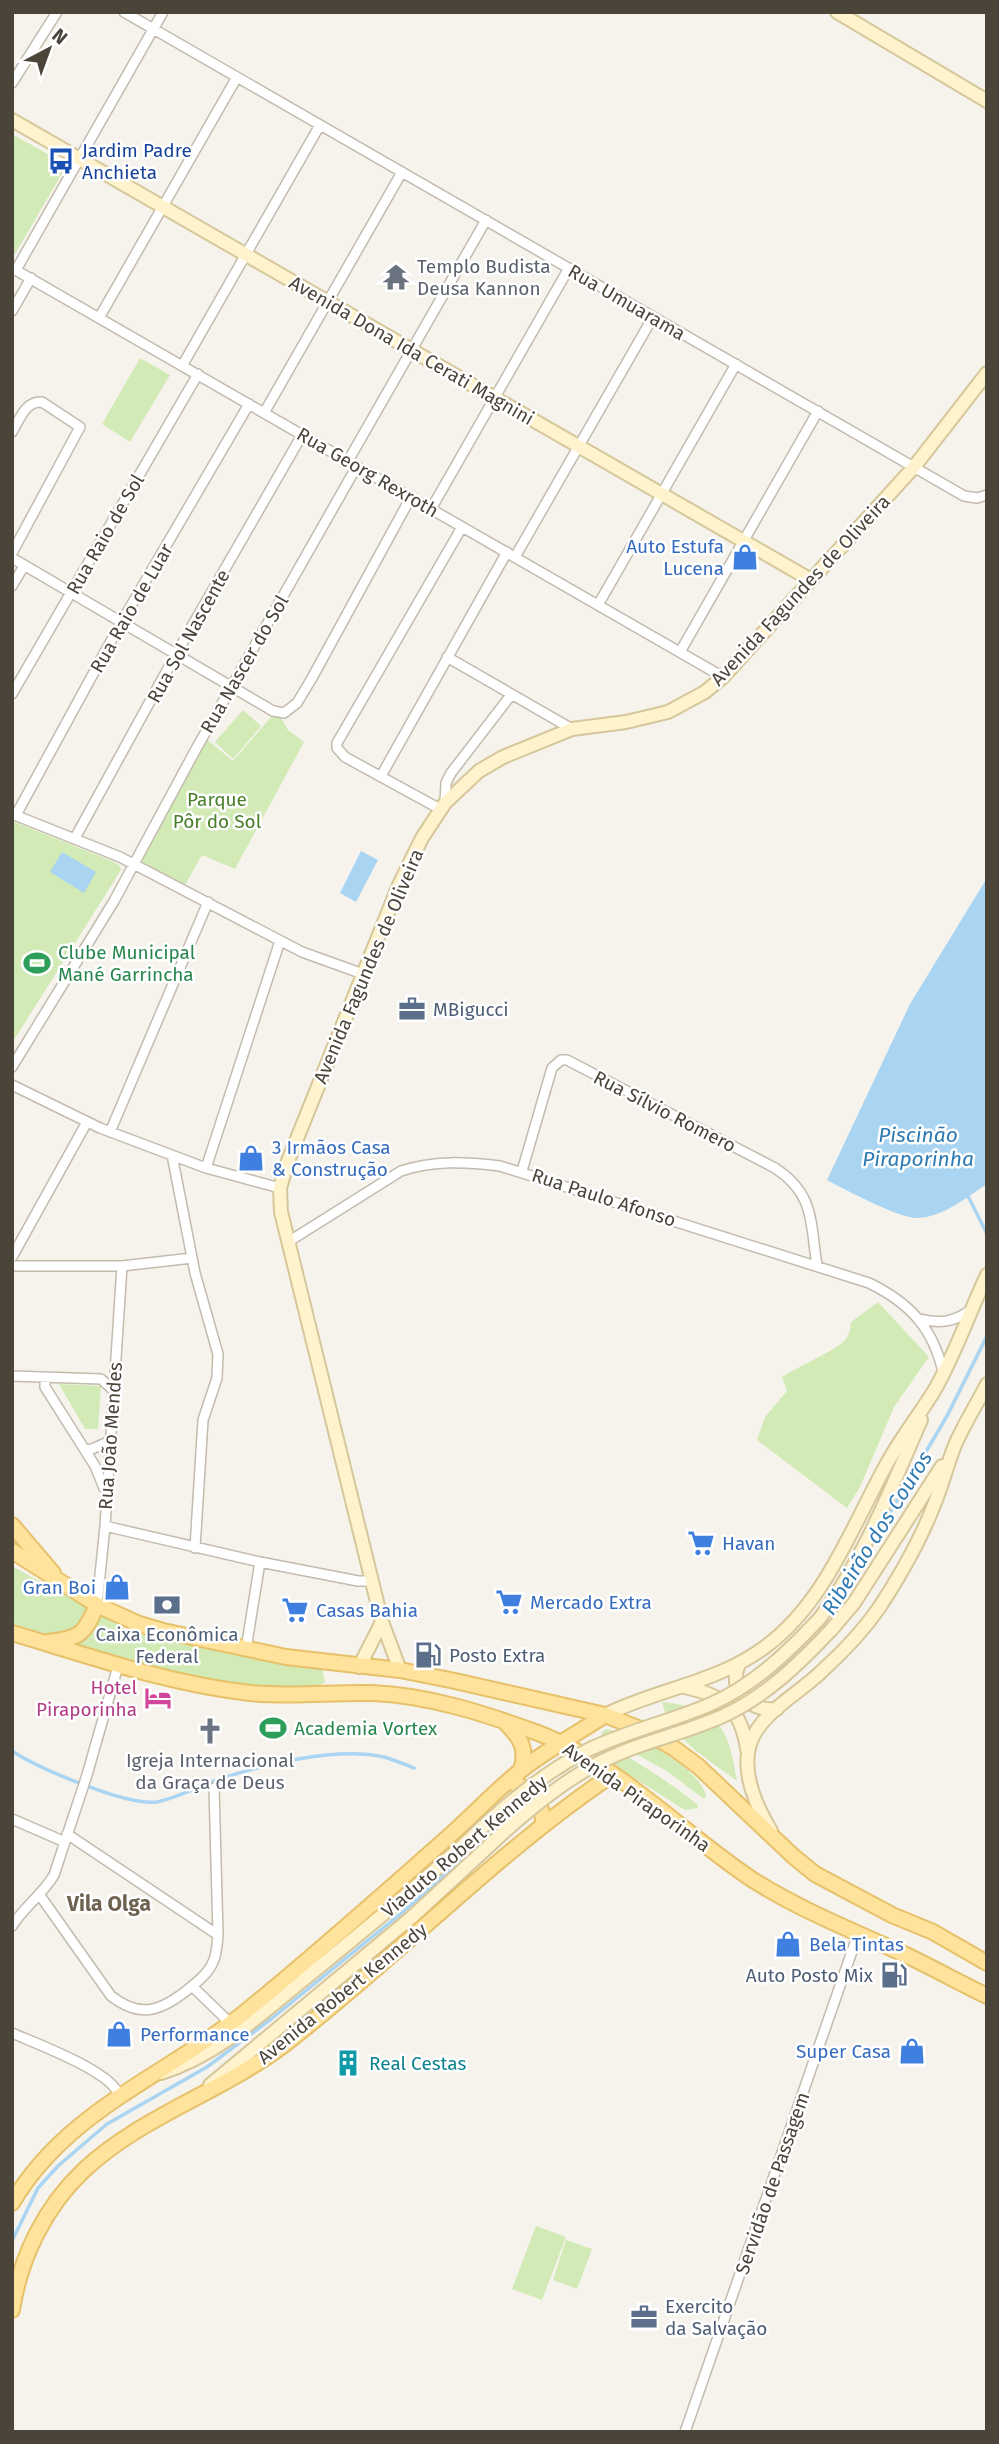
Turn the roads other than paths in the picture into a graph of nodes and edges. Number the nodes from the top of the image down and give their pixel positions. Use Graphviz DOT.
graph roads {
  1 [pos="57,12"];
  2 [pos="124,12"];
  3 [pos="163,12"];
  4 [pos="837,12"];
  5 [pos="154,29"];
  6 [pos="237,77"];
  7 [pos="12,83"];
  8 [pos="987,101"];
  9 [pos="12,120"];
  10 [pos="320,125"];
  11 [pos="80,159"];
  12 [pos="402,172"];
  13 [pos="163,206"];
  14 [pos="486,220"];
  15 [pos="246,254"];
  16 [pos="569,268"];
  17 [pos="14,269"];
  18 [pos="31,278"];
  19 [pos="328,302"];
  20 [pos="12,312"];
  21 [pos="653,317"];
  22 [pos="99,318"];
  23 [pos="412,350"];
  24 [pos="736,364"];
  25 [pos="182,366"];
  26 [pos="987,373"];
  27 [pos="198,374"];
  28 [pos="495,398"];
  29 [pos="249,404"];
  30 [pos="818,411"];
  31 [pos="264,413"];
  32 [pos="12,432"];
  33 [pos="302,435"];
  34 [pos="579,446"];
  35 [pos="352,463"];
  36 [pos="914,467"];
  37 [pos="662,494"];
  38 [pos="987,495"];
  39 [pos="411,497"];
  40 [pos="432,509"];
  41 [pos="462,527"];
  42 [pos="744,541"];
  43 [pos="511,555"];
  44 [pos="12,556"];
  45 [pos="24,566"];
  46 [pos="811,580"];
  47 [pos="12,586"];
  48 [pos="71,593"];
  49 [pos="598,605"];
  50 [pos="122,621"];
  51 [pos="680,652"];
  52 [pos="176,654"];
  53 [pos="447,657"];
  54 [pos="723,677"];
  55 [pos="231,686"];
  56 [pos="12,694"];
  57 [pos="511,695"];
  58 [pos="572,729"];
  59 [pos="381,776"];
  60 [pos="443,806"];
  61 [pos="14,814"];
  62 [pos="75,838"];
  63 [pos="133,863"];
  64 [pos="208,902"];
  65 [pos="280,941"];
  66 [pos="363,974"];
  67 [pos="12,1067"];
  68 [pos="12,1085"];
  69 [pos="87,1122"];
  70 [pos="110,1132"];
  71 [pos="172,1155"];
  72 [pos="206,1168"];
  73 [pos="522,1171"];
  74 [pos="280,1188"];
  75 [pos="288,1242"];
  76 [pos="12,1257"];
  77 [pos="192,1258"];
  78 [pos="817,1265"];
  79 [pos="12,1266"];
  80 [pos="122,1266"];
  81 [pos="987,1275"];
  82 [pos="971,1310"];
  83 [pos="920,1319"];
  84 [pos="114,1369"];
  85 [pos="943,1372"];
  86 [pos="12,1376"];
  87 [pos="45,1377"];
  88 [pos="101,1379"];
  89 [pos="987,1384"];
  90 [pos="113,1390"];
  91 [pos="934,1391"];
  92 [pos="110,1441"];
  93 [pos="955,1445"];
  94 [pos="86,1450"];
  95 [pos="105,1492"];
  96 [pos="12,1525"];
  97 [pos="105,1526"];
  98 [pos="195,1548"];
  99 [pos="12,1551"];
  100 [pos="260,1562"];
  101 [pos="373,1581"];
  102 [pos="61,1582"];
  103 [pos="97,1605"];
  104 [pos="382,1622"];
  105 [pos="12,1633"];
  106 [pos="43,1642"];
  107 [pos="246,1649"];
  108 [pos="739,1664"];
  109 [pos="118,1665"];
  110 [pos="359,1667"];
  111 [pos="400,1670"];
  112 [pos="682,1687"];
  113 [pos="777,1709"];
  114 [pos="605,1716"];
  115 [pos="505,1722"];
  116 [pos="563,1744"];
  117 [pos="748,1753"];
  118 [pos="521,1770"];
  119 [pos="614,1776"];
  120 [pos="508,1781"];
  121 [pos="214,1788"];
  122 [pos="12,1819"];
  123 [pos="543,1825"];
  124 [pos="66,1838"];
  125 [pos="777,1841"];
  126 [pos="40,1894"];
  127 [pos="12,1926"];
  128 [pos="858,1934"];
  129 [pos="218,1935"];
  130 [pos="987,1963"];
  131 [pos="192,1986"];
  132 [pos="987,1996"];
  133 [pos="230,2023"];
  134 [pos="12,2033"];
  135 [pos="153,2076"];
  136 [pos="119,2095"];
  137 [pos="192,2099"];
  138 [pos="12,2203"];
  139 [pos="12,2310"];
  140 [pos="685,2432"];
  1 -- 7 [label="street"];
  2 -- 5 [label="street, Rua Umuarama"];
  3 -- 5 [label="street"];
  4 -- 8 [label="main road"];
  5 -- 6 [label="street, Rua Umuarama"];
  5 -- 11 [label="street"];
  6 -- 10 [label="street, Rua Umuarama"];
  6 -- 13 [label="street"];
  9 -- 11 [label="main road, Avenida Dona Ida Cerati Magnini"];
  10 -- 12 [label="street, Rua Umuarama"];
  10 -- 15 [label="street"];
  11 -- 13 [label="main road, Avenida Dona Ida Cerati Magnini"];
  11 -- 17 [label="street"];
  12 -- 14 [label="street, Rua Umuarama"];
  12 -- 19 [label="street"];
  13 -- 15 [label="main road, Avenida Dona Ida Cerati Magnini"];
  13 -- 22 [label="street"];
  14 -- 16 [label="street, Rua Umuarama"];
  14 -- 23 [label="street, Rua Nascer do Sol"];
  15 -- 19 [label="main road, Avenida Dona Ida Cerati Magnini"];
  15 -- 25 [label="street"];
  16 -- 21 [label="street, Rua Umuarama"];
  16 -- 28 [label="street"];
  17 -- 18 [label="street, Rua Georg Rexroth"];
  18 -- 20 [label="street"];
  18 -- 22 [label="street, Rua Georg Rexroth"];
  19 -- 23 [label="main road, Avenida Dona Ida Cerati Magnini"];
  19 -- 31 [label="street"];
  21 -- 24 [label="street, Rua Umuarama"];
  21 -- 34 [label="street"];
  22 -- 25 [label="street, Rua Georg Rexroth"];
  23 -- 28 [label="main road, Avenida Dona Ida Cerati Magnini"];
  23 -- 35 [label="street, Rua Nascer do Sol"];
  24 -- 30 [label="street, Rua Umuarama"];
  24 -- 37 [label="street"];
  25 -- 27 [label="street, Rua Georg Rexroth"];
  26 -- 36 [label="main road, Avenida Fagundes de Oliveira"];
  27 -- 29 [label="street, Rua Georg Rexroth"];
  27 -- 48 [label="street, Rua Raio de Sol"];
  28 -- 34 [label="main road, Avenida Dona Ida Cerati Magnini"];
  28 -- 40 [label="street"];
  29 -- 31 [label="street, Rua Georg Rexroth"];
  29 -- 50 [label="street, Rua Raio de Luar"];
  30 -- 36 [label="street, Rua Umuarama"];
  30 -- 42 [label="street"];
  31 -- 33 [label="street, Rua Georg Rexroth"];
  32 -- 44 [label="street"];
  33 -- 35 [label="street, Rua Georg Rexroth"];
  33 -- 52 [label="street, Rua Sol Nascente"];
  34 -- 37 [label="main road, Avenida Dona Ida Cerati Magnini"];
  34 -- 43 [label="street"];
  35 -- 39 [label="street, Rua Georg Rexroth"];
  35 -- 55 [label="street, Rua Nascer do Sol"];
  36 -- 38 [label="street, Rua Umuarama"];
  36 -- 46 [label="main road, Avenida Fagundes de Oliveira"];
  37 -- 42 [label="main road, Avenida Dona Ida Cerati Magnini"];
  37 -- 49 [label="street"];
  39 -- 40 [label="street, Rua Georg Rexroth"];
  39 -- 55 [label="street"];
  40 -- 41 [label="street, Rua Georg Rexroth"];
  41 -- 43 [label="street, Rua Georg Rexroth"];
  41 -- 59 [label="street"];
  42 -- 46 [label="main road, Avenida Dona Ida Cerati Magnini"];
  42 -- 51 [label="street"];
  43 -- 49 [label="street, Rua Georg Rexroth"];
  43 -- 53 [label="street"];
  44 -- 45 [label="street"];
  45 -- 47 [label="street"];
  45 -- 48 [label="street"];
  46 -- 54 [label="main road, Avenida Fagundes de Oliveira"];
  48 -- 50 [label="street"];
  48 -- 56 [label="street, Rua Raio de Sol"];
  49 -- 51 [label="street, Rua Georg Rexroth"];
  50 -- 52 [label="street"];
  50 -- 61 [label="street, Rua Raio de Luar"];
  51 -- 54 [label="street, Rua Georg Rexroth"];
  52 -- 55 [label="street"];
  52 -- 62 [label="street, Rua Sol Nascente"];
  53 -- 57 [label="street"];
  53 -- 59 [label="street"];
  54 -- 58 [label="main road, Avenida Fagundes de Oliveira"];
  55 -- 63 [label="street, Rua Nascer do Sol"];
  57 -- 58 [label="street"];
  57 -- 60 [label="street"];
  58 -- 60 [label="main road, Avenida Fagundes de Oliveira"];
  59 -- 60 [label="street"];
  60 -- 66 [label="main road, Avenida Fagundes de Oliveira"];
  61 -- 62 [label="street"];
  62 -- 63 [label="street"];
  63 -- 64 [label="street"];
  63 -- 67 [label="street, Rua Nascer do Sol"];
  64 -- 65 [label="street"];
  64 -- 70 [label="street"];
  65 -- 66 [label="street"];
  65 -- 72 [label="street"];
  66 -- 74 [label="main road, Avenida Fagundes de Oliveira"];
  68 -- 69 [label="street"];
  69 -- 70 [label="street"];
  69 -- 76 [label="street"];
  70 -- 71 [label="street"];
  71 -- 72 [label="street"];
  71 -- 77 [label="street"];
  72 -- 74 [label="street"];
  73 -- 75 [label="street, Rua Paulo Afonso"];
  73 -- 78 [label="street, Rua Paulo Afonso"];
  73 -- 78 [label="street, Rua Sílvio Romero"];
  74 -- 75 [label="main road, Avenida Fagundes de Oliveira"];
  75 -- 101 [label="main road, Avenida Fagundes de Oliveira"];
  77 -- 80 [label="street"];
  77 -- 98 [label="street"];
  78 -- 83 [label="street, Rua Paulo Afonso"];
  79 -- 80 [label="street"];
  80 -- 84 [label="street, Rua João Mendes"];
  81 -- 82 [label="main road"];
  82 -- 83 [label="street"];
  82 -- 85 [label="main road"];
  83 -- 85 [label="street, Rua Paulo Afonso"];
  84 -- 88 [label="street"];
  84 -- 90 [label="street, Rua João Mendes"];
  85 -- 91 [label="main road"];
  86 -- 87 [label="street"];
  87 -- 88 [label="street"];
  87 -- 94 [label="street"];
  88 -- 90 [label="street"];
  89 -- 93 [label="main road"];
  90 -- 92 [label="street, Rua João Mendes"];
  91 -- 108 [label="main road"];
  91 -- 135 [label="main road, Viaduto Robert Kennedy, bridge"];
  92 -- 94 [label="street"];
  92 -- 95 [label="street, Rua João Mendes"];
  93 -- 113 [label="main road"];
  93 -- 137 [label="main road, Viaduto Robert Kennedy, bridge"];
  94 -- 95 [label="street"];
  95 -- 97 [label="street, Rua João Mendes"];
  96 -- 102 [label="main road"];
  97 -- 98 [label="street"];
  97 -- 103 [label="street, Rua João Mendes"];
  98 -- 100 [label="street"];
  99 -- 102 [label="main road"];
  100 -- 101 [label="street"];
  100 -- 107 [label="street"];
  101 -- 104 [label="main road, Avenida Fagundes de Oliveira"];
  102 -- 103 [label="main road"];
  103 -- 106 [label="main road"];
  103 -- 107 [label="main road"];
  104 -- 110 [label="main road"];
  104 -- 111 [label="main road, Avenida Fagundes de Oliveira"];
  105 -- 106 [label="main road, Avenida Piraporinha"];
  106 -- 109 [label="main road, Avenida Piraporinha"];
  107 -- 110 [label="main road"];
  108 -- 112 [label="main road"];
  108 -- 113 [label="main road"];
  109 -- 115 [label="main road, Avenida Piraporinha"];
  109 -- 124 [label="street"];
  110 -- 111 [label="main road"];
  111 -- 114 [label="main road"];
  112 -- 114 [label="main road"];
  112 -- 117 [label="main road"];
  113 -- 117 [label="main road"];
  114 -- 116 [label="main road"];
  114 -- 125 [label="main road"];
  115 -- 116 [label="main road, Avenida Piraporinha"];
  115 -- 118 [label="main road"];
  116 -- 118 [label="main road"];
  116 -- 119 [label="main road, Avenida Piraporinha"];
  117 -- 125 [label="main road"];
  118 -- 120 [label="main road"];
  119 -- 123 [label="main road, Avenida Robert Kennedy"];
  119 -- 128 [label="main road, Avenida Piraporinha"];
  120 -- 123 [label="main road"];
  120 -- 133 [label="main road"];
  121 -- 129 [label="street"];
  122 -- 124 [label="street"];
  123 -- 137 [label="main road, Avenida Robert Kennedy"];
  124 -- 126 [label="street"];
  124 -- 129 [label="street"];
  125 -- 130 [label="main road"];
  126 -- 127 [label="street"];
  126 -- 131 [label="street"];
  128 -- 132 [label="main road, Avenida Piraporinha"];
  128 -- 140 [label="street, Servidão de Passagem"];
  129 -- 131 [label="street"];
  131 -- 133 [label="street"];
  133 -- 135 [label="main road"];
  134 -- 136 [label="street"];
  135 -- 136 [label="main road"];
  136 -- 138 [label="main road"];
  137 -- 139 [label="main road, Avenida Robert Kennedy"];
}
